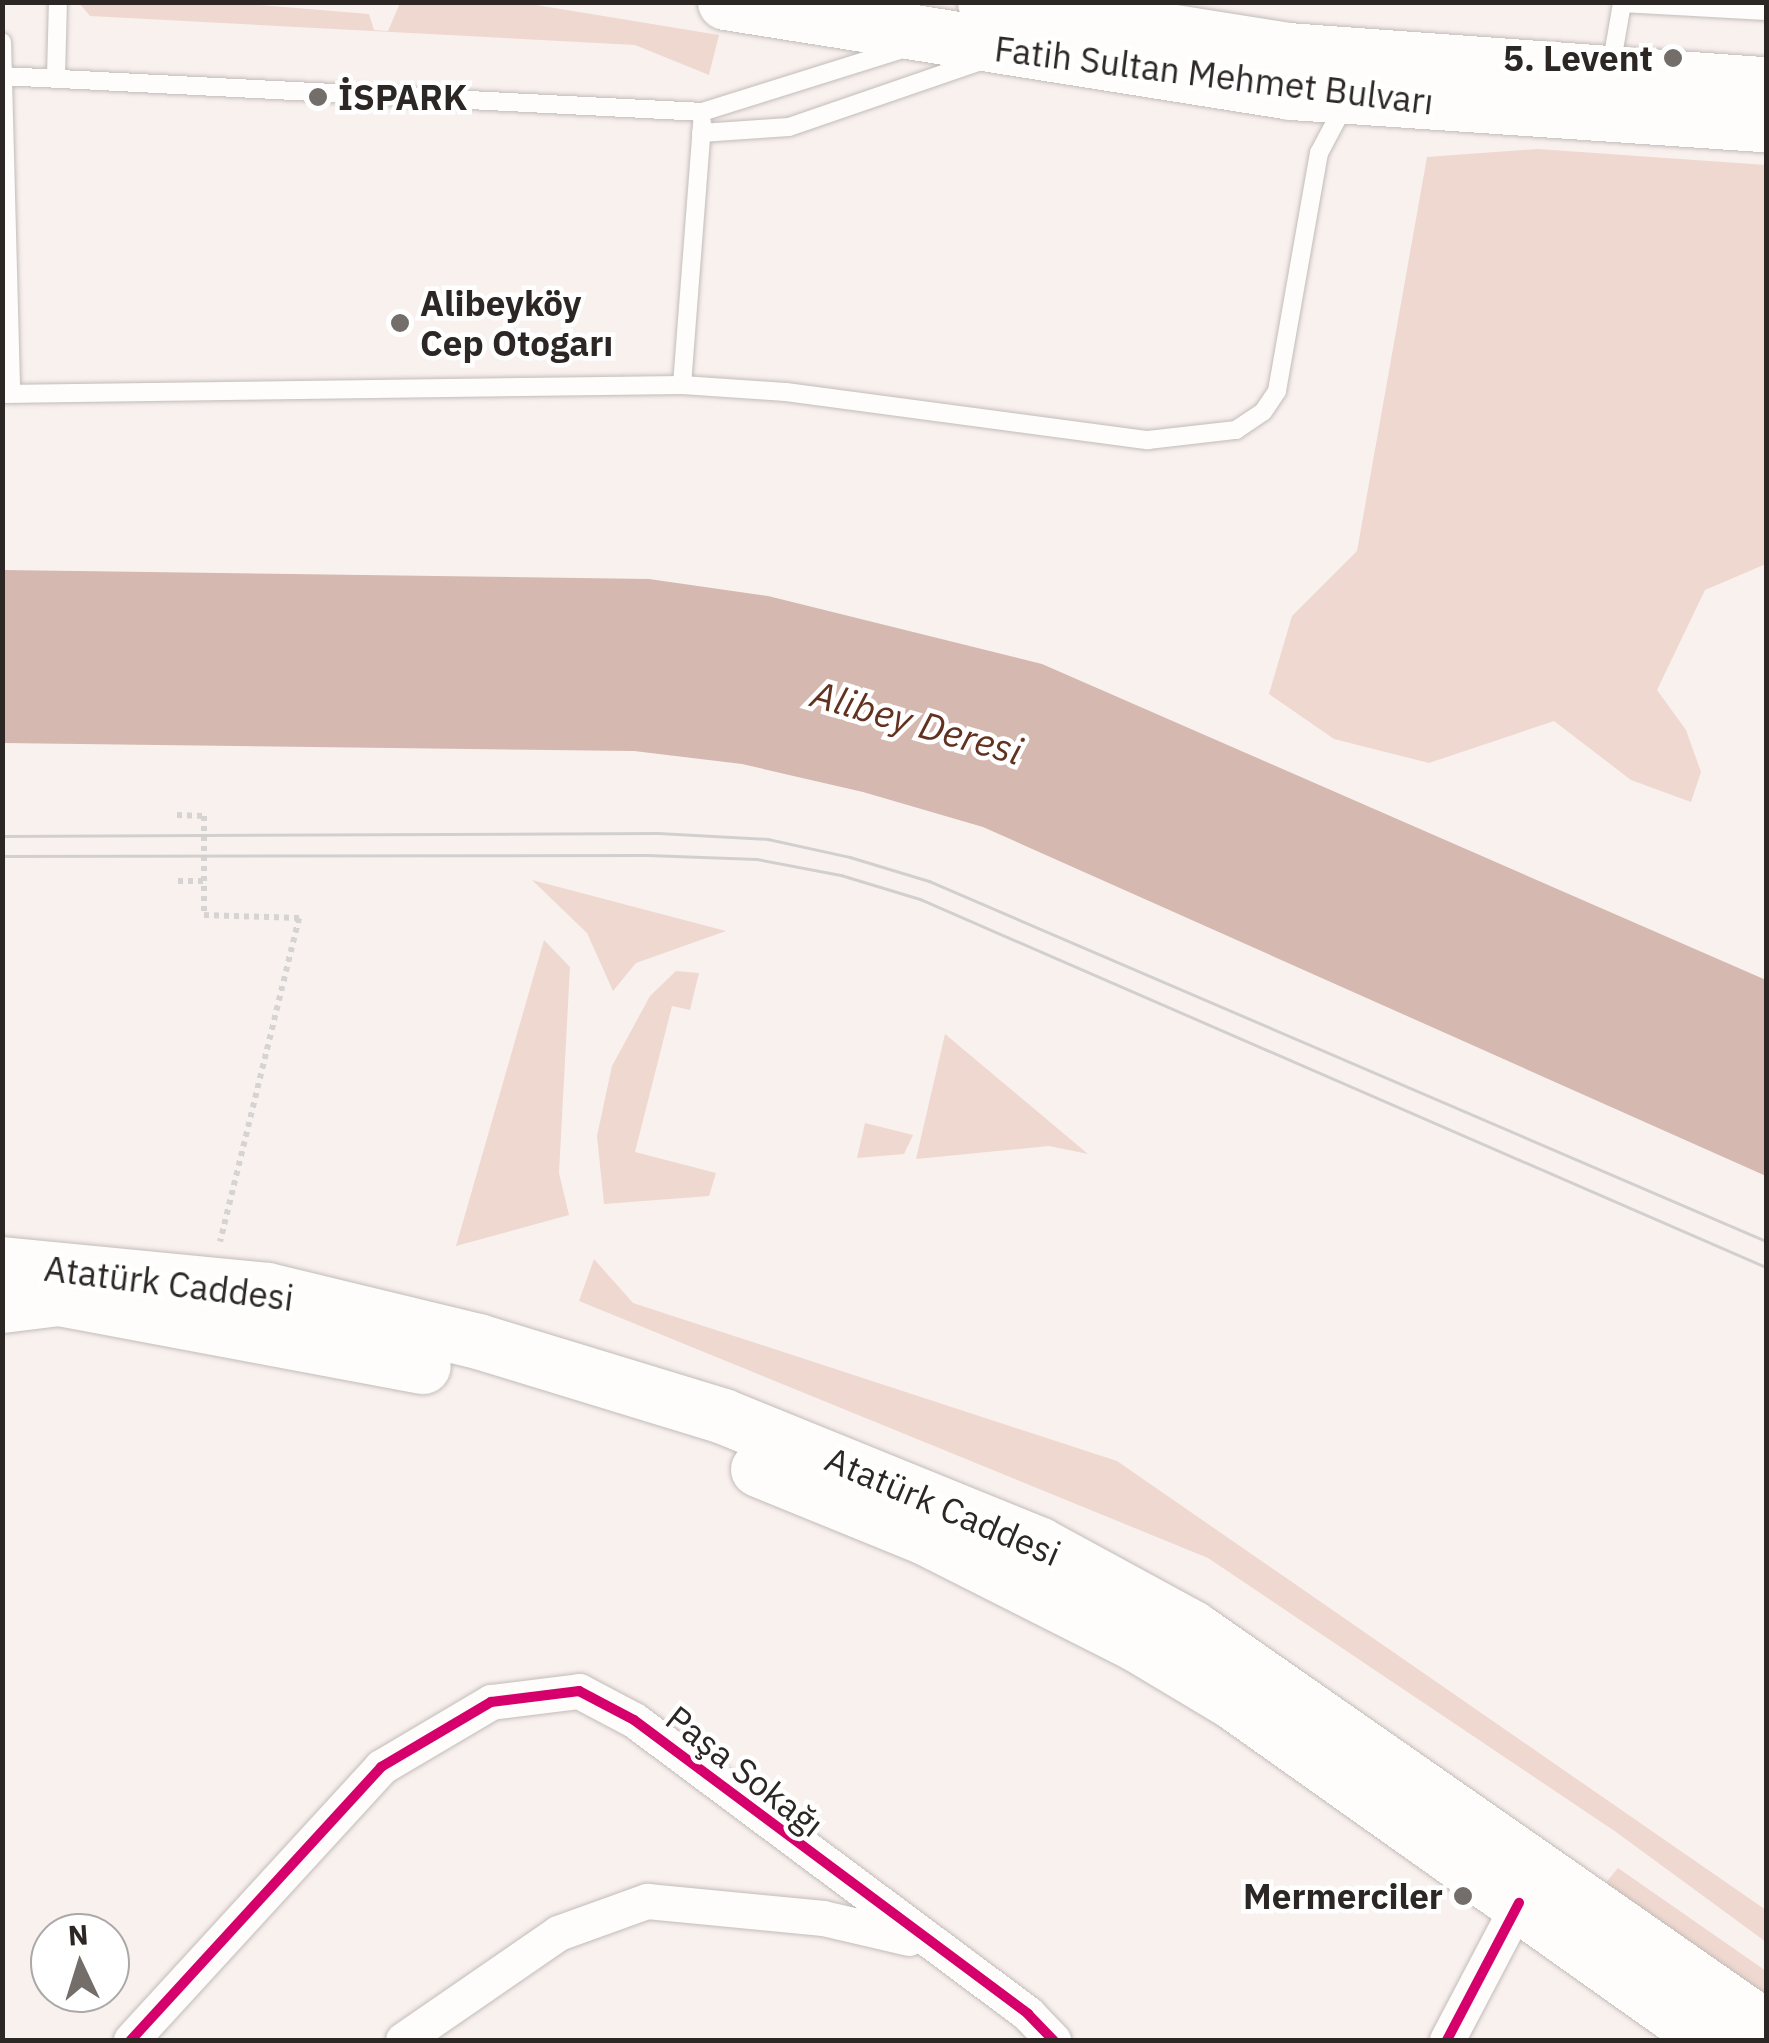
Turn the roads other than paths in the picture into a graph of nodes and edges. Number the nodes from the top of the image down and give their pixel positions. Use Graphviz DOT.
graph roads {
  1 [pos="58,2"];
  2 [pos="724,2"];
  3 [pos="985,2"];
  4 [pos="1766,12"];
  5 [pos="932,38"];
  6 [pos="2,42"];
  7 [pos="1012,50"];
  8 [pos="1610,74"];
  9 [pos="4,76"];
  10 [pos="56,76"];
  11 [pos="1766,84"];
  12 [pos="1349,97"];
  13 [pos="702,112"];
  14 [pos="1766,124"];
  15 [pos="701,133"];
  16 [pos="682,385"];
  17 [pos="7,394"];
  18 [pos="2,1264"];
  19 [pos="2,1305"];
  20 [pos="1519,1904"];
  21 [pos="930,1944"];
  22 [pos="1766,2028"];
  23 [pos="131,2040"];
  24 [pos="403,2040"];
  25 [pos="1053,2040"];
  26 [pos="1447,2040"];
  27 [pos="1710,2040"];
  1 -- 10 [label="lane"];
  2 -- 5 [label="main road, Fatih Sultan Mehmet Bulvarı"];
  3 -- 8 [label="main road, Fatih Sultan Mehmet Bulvarı"];
  4 -- 8 [label="lane"];
  5 -- 7 [label="main road, Fatih Sultan Mehmet Bulvarı"];
  5 -- 13 [label="lane"];
  6 -- 9 [label="lane"];
  7 -- 12 [label="main road, Fatih Sultan Mehmet Bulvarı"];
  7 -- 15 [label="lane"];
  8 -- 11 [label="main road, Fatih Sultan Mehmet Bulvarı"];
  9 -- 10 [label="lane"];
  9 -- 17 [label="lane"];
  10 -- 13 [label="lane"];
  12 -- 14 [label="main road, Fatih Sultan Mehmet Bulvarı"];
  12 -- 16 [label="lane"];
  13 -- 15 [label="lane"];
  15 -- 16 [label="lane"];
  16 -- 17 [label="lane"];
  18 -- 22 [label="main road, Atatürk Caddesi"];
  19 -- 20 [label="main road, Atatürk Caddesi"];
  20 -- 26 [label="street"];
  20 -- 27 [label="main road, Atatürk Caddesi"];
  21 -- 23 [label="street, Paşa Sokağı"];
  21 -- 24 [label="street"];
  21 -- 25 [label="street, Paşa Sokağı"];
}
